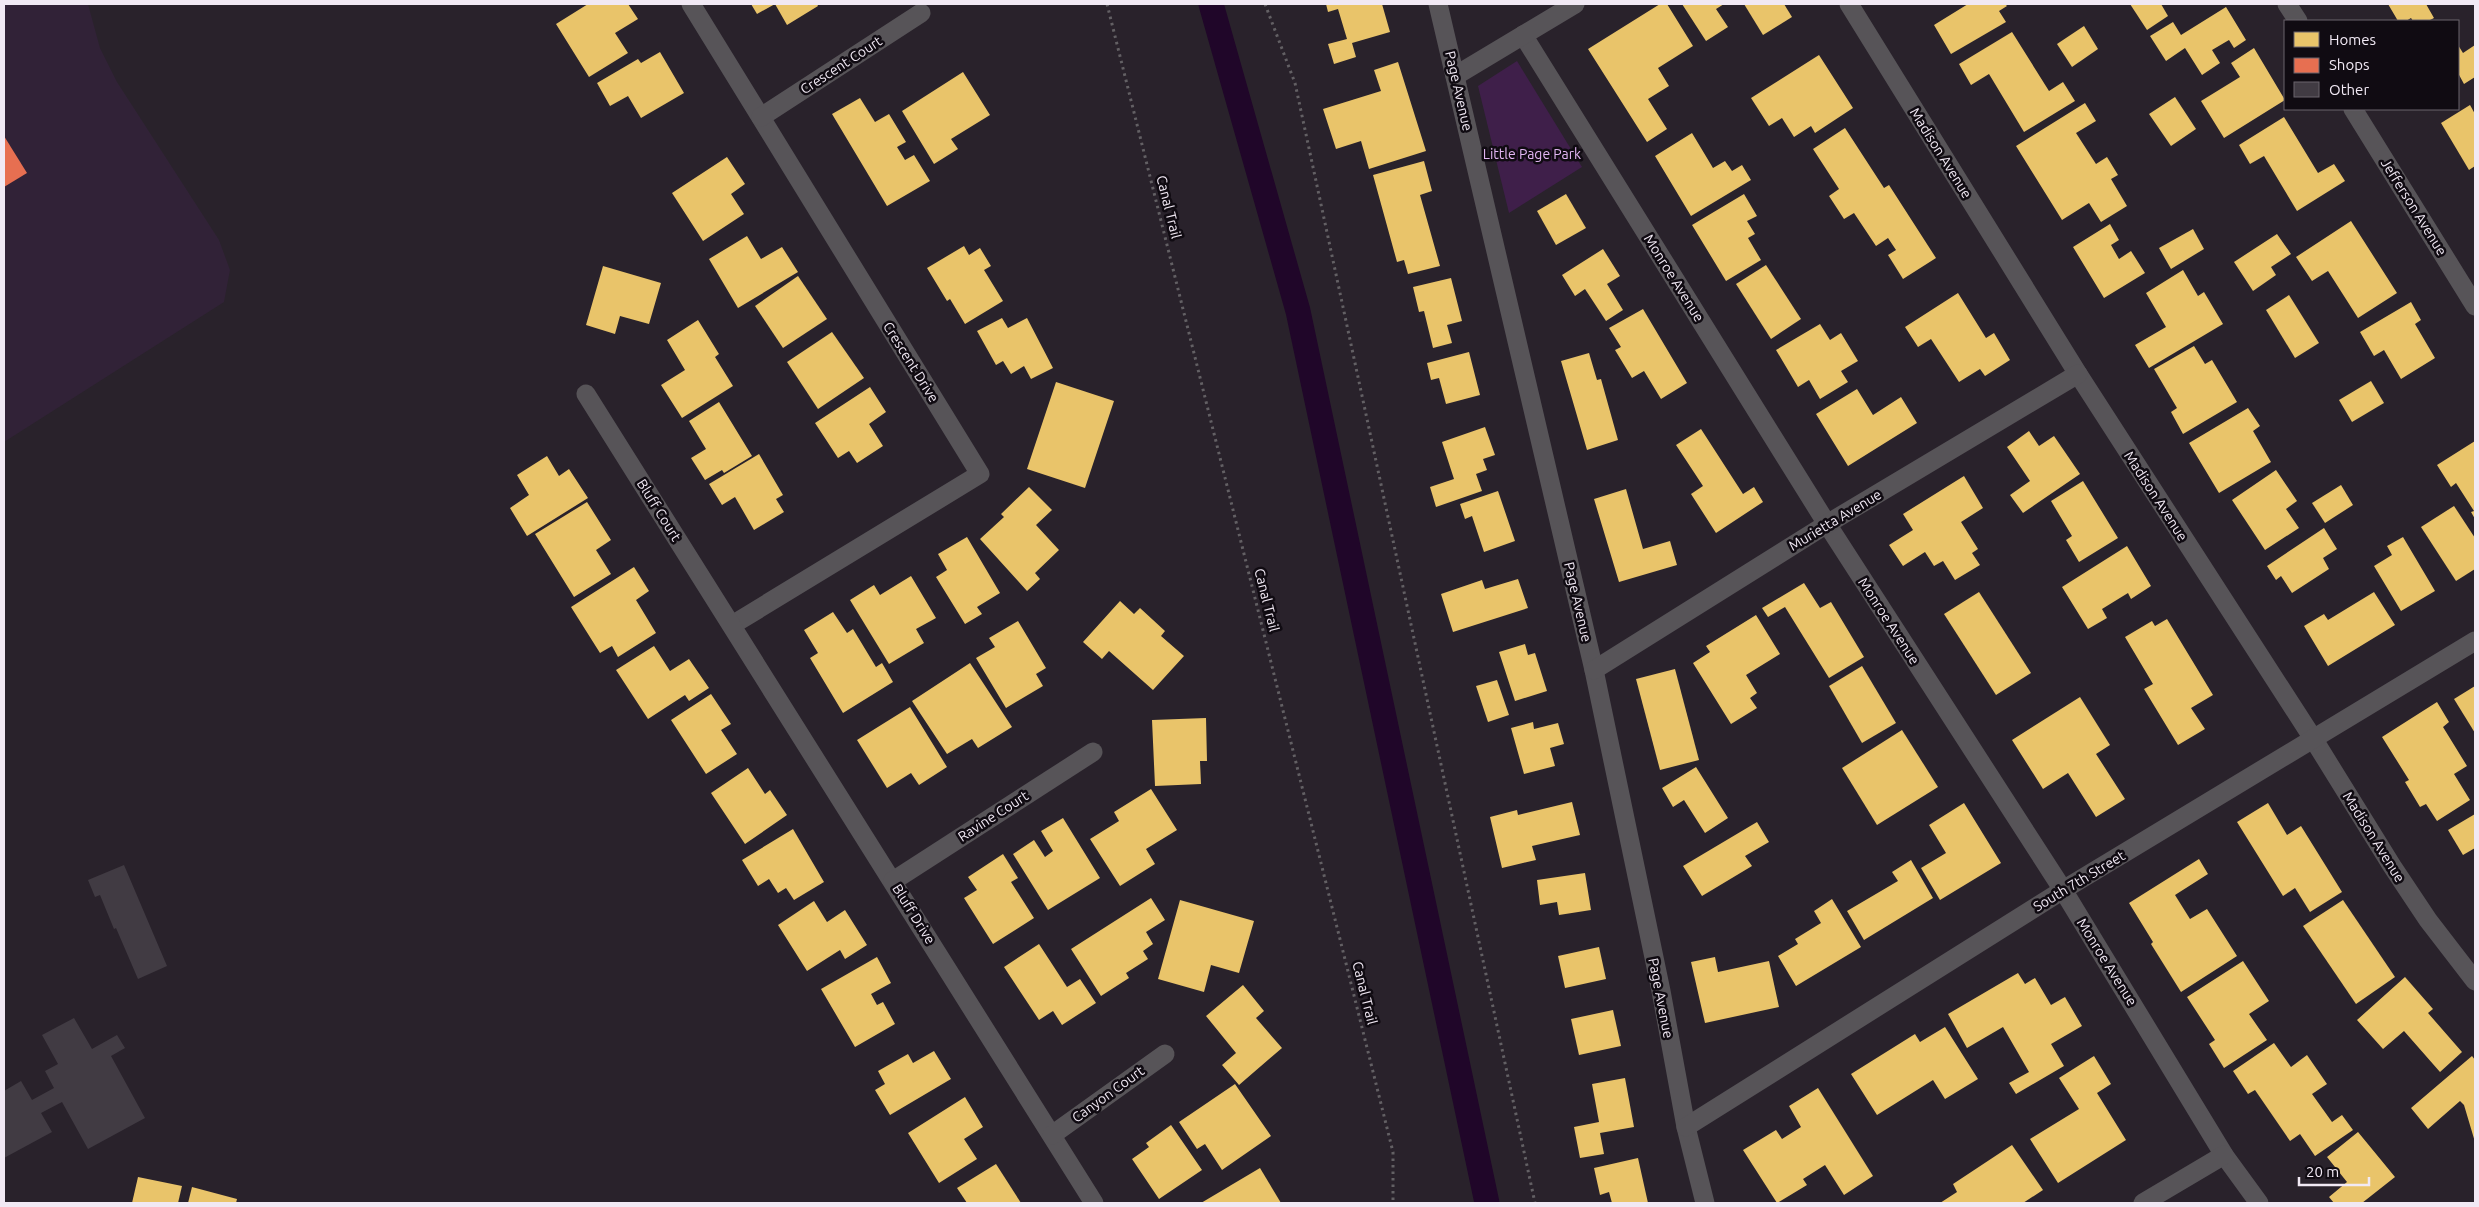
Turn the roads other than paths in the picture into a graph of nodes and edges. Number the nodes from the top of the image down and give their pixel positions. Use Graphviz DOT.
graph roads {
  1 [pos="691,4"];
  2 [pos="1438,4"];
  3 [pos="1575,4"];
  4 [pos="1849,4"];
  5 [pos="2287,4"];
  6 [pos="920,13"];
  7 [pos="2297,20"];
  8 [pos="1523,35"];
  9 [pos="1455,76"];
  10 [pos="2353,110"];
  11 [pos="761,117"];
  12 [pos="2475,306"];
  13 [pos="2078,374"];
  14 [pos="586,394"];
  15 [pos="1827,524"];
  16 [pos="732,625"];
  17 [pos="2475,641"];
  18 [pos="1594,670"];
  19 [pos="2314,740"];
  20 [pos="1094,752"];
  21 [pos="893,881"];
  22 [pos="2063,890"];
  23 [pos="2475,981"];
  24 [pos="1165,1054"];
  25 [pos="1686,1126"];
  26 [pos="1052,1135"];
  27 [pos="2224,1155"];
  28 [pos="1094,1203"];
  29 [pos="1705,1203"];
  30 [pos="2143,1203"];
  31 [pos="2259,1203"];
  1 -- 11 [label="street, Crescent Drive"];
  2 -- 9 [label="street, Page Avenue"];
  3 -- 8 [label="street"];
  4 -- 13 [label="street, Madison Avenue"];
  5 -- 7 [label="street"];
  6 -- 11 [label="street, Crescent Court"];
  8 -- 9 [label="street"];
  8 -- 15 [label="street, Monroe Avenue"];
  9 -- 18 [label="street, Page Avenue"];
  10 -- 12 [label="street, Jefferson Avenue"];
  11 -- 16 [label="street, Crescent Drive"];
  13 -- 15 [label="street, Murietta Avenue"];
  13 -- 19 [label="street, Madison Avenue"];
  14 -- 16 [label="street, Bluff Court"];
  15 -- 18 [label="street, Murietta Avenue"];
  15 -- 22 [label="street, Monroe Avenue"];
  16 -- 21 [label="street, Bluff Drive"];
  17 -- 19 [label="street, South 7th Street"];
  18 -- 25 [label="street, Page Avenue"];
  19 -- 22 [label="street, South 7th Street"];
  19 -- 23 [label="street, Madison Avenue"];
  20 -- 21 [label="street, Ravine Court"];
  21 -- 26 [label="street, Bluff Drive"];
  22 -- 25 [label="street, South 7th Street"];
  22 -- 27 [label="street, Monroe Avenue"];
  24 -- 26 [label="street, Canyon Court"];
  25 -- 29 [label="street, Page Avenue"];
  26 -- 28 [label="street, Bluff Drive"];
  27 -- 30 [label="street"];
  27 -- 31 [label="street, Monroe Avenue"];
}
